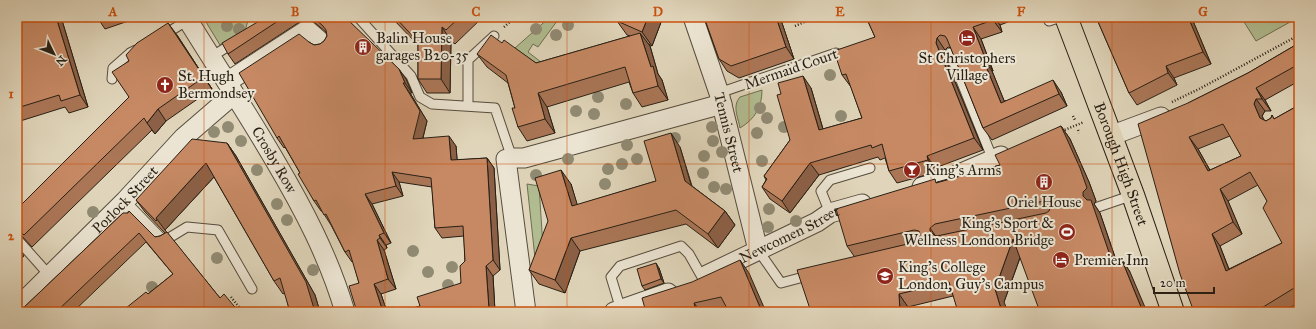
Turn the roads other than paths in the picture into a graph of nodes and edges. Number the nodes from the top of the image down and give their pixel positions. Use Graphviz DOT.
graph roads {
  1 [pos="358,17"];
  2 [pos="693,17"];
  3 [pos="1061,17"];
  4 [pos="187,19"];
  5 [pos="1057,19"];
  6 [pos="245,36"];
  7 [pos="494,36"];
  8 [pos="154,41"];
  9 [pos="323,44"];
  10 [pos="142,47"];
  11 [pos="836,53"];
  12 [pos="950,53"];
  13 [pos="211,57"];
  14 [pos="112,79"];
  15 [pos="231,88"];
  16 [pos="721,99"];
  17 [pos="468,106"];
  18 [pos="1174,106"];
  19 [pos="1110,136"];
  20 [pos="509,158"];
  21 [pos="997,158"];
  22 [pos="870,168"];
  23 [pos="902,193"];
  24 [pos="1133,195"];
  25 [pos="879,199"];
  26 [pos="125,201"];
  27 [pos="1098,207"];
  28 [pos="830,213"];
  29 [pos="17,239"];
  30 [pos="758,250"];
  31 [pos="818,274"];
  32 [pos="50,276"];
  33 [pos="691,282"];
  34 [pos="252,288"];
  35 [pos="17,308"];
  36 [pos="618,311"];
  37 [pos="345,312"];
  38 [pos="526,312"];
  39 [pos="1173,312"];
  1 -- 17 [label="lane"];
  2 -- 16 [label="street, Tennis Street"];
  3 -- 5 [label="lane"];
  4 -- 8 [label="lane"];
  4 -- 13 [label="street, Crosby Row"];
  5 -- 19 [label="main road, Borough High Street"];
  6 -- 13 [label="lane"];
  7 -- 17 [label="lane"];
  9 -- 15 [label="street, Porlock Street"];
  10 -- 14 [label="lane"];
  11 -- 16 [label="lane, Mermaid Court"];
  12 -- 21 [label="lane"];
  13 -- 15 [label="street, Crosby Row"];
  15 -- 26 [label="street, Porlock Street"];
  15 -- 37 [label="street, Crosby Row"];
  16 -- 20 [label="street, Mermaid Court"];
  16 -- 30 [label="street, Tennis Street"];
  17 -- 20 [label="lane"];
  18 -- 19 [label="street"];
  19 -- 24 [label="main road, Borough High Street"];
  20 -- 38 [label="street"];
  21 -- 23 [label="street"];
  22 -- 28 [label="lane"];
  24 -- 27 [label="lane"];
  24 -- 39 [label="main road, Borough High Street"];
  25 -- 28 [label="street, Newcomen Street"];
  26 -- 32 [label="street, Porlock Street"];
  26 -- 34 [label="lane"];
  28 -- 30 [label="street, Newcomen Street"];
  29 -- 32 [label="lane"];
  30 -- 31 [label="lane"];
  30 -- 33 [label="street, Newcomen Street"];
  32 -- 35 [label="street, Porlock Street"];
  33 -- 36 [label="street, Newcomen Street"];
  33 -- 36 [label="lane"];
}
